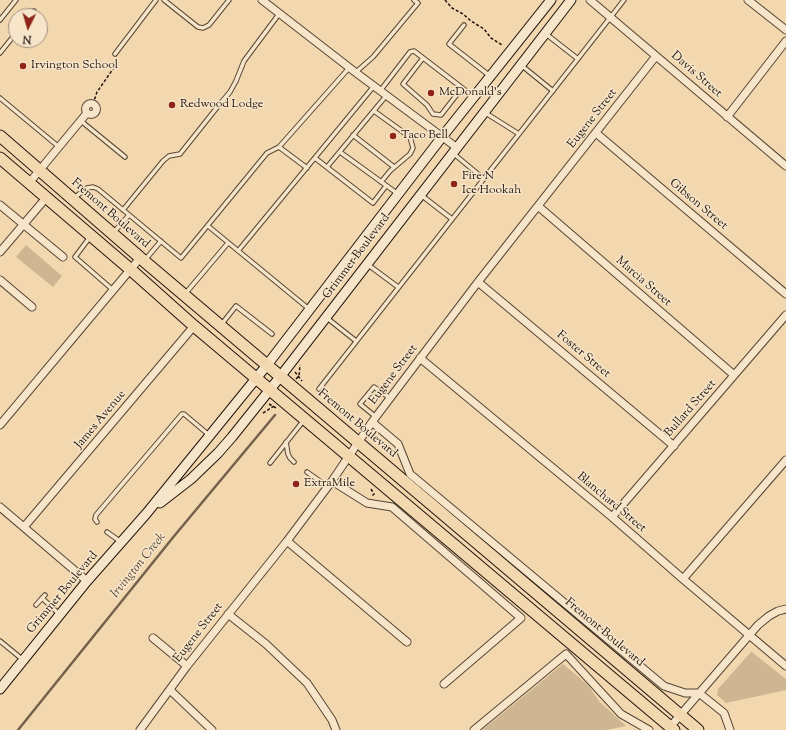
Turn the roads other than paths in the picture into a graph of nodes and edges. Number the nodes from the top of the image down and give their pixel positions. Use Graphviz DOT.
graph roads {
  1 [pos="16,0"];
  2 [pos="156,0"];
  3 [pos="164,0"];
  4 [pos="229,0"];
  5 [pos="262,0"];
  6 [pos="414,0"];
  7 [pos="551,0"];
  8 [pos="570,0"];
  9 [pos="590,0"];
  10 [pos="624,0"];
  11 [pos="748,0"];
  12 [pos="279,14"];
  13 [pos="611,17"];
  14 [pos="0,20"];
  15 [pos="464,25"];
  16 [pos="786,30"];
  17 [pos="545,33"];
  18 [pos="786,41"];
  19 [pos="8,43"];
  20 [pos="0,53"];
  21 [pos="115,54"];
  22 [pos="656,56"];
  23 [pos="423,58"];
  24 [pos="578,59"];
  25 [pos="521,65"];
  26 [pos="352,70"];
  27 [pos="491,76"];
  28 [pos="462,88"];
  29 [pos="377,89"];
  30 [pos="553,91"];
  31 [pos="386,96"];
  32 [pos="474,97"];
  33 [pos="0,98"];
  34 [pos="93,104"];
  35 [pos="374,111"];
  36 [pos="484,112"];
  37 [pos="728,116"];
  38 [pos="81,121"];
  39 [pos="596,133"];
  40 [pos="519,134"];
  41 [pos="0,136"];
  42 [pos="353,136"];
  43 [pos="442,138"];
  44 [pos="59,147"];
  45 [pos="278,147"];
  46 [pos="454,150"];
  47 [pos="340,152"];
  48 [pos="125,157"];
  49 [pos="0,158"];
  50 [pos="315,158"];
  51 [pos="786,166"];
  52 [pos="327,167"];
  53 [pos="394,167"];
  54 [pos="307,168"];
  55 [pos="40,170"];
  56 [pos="484,179"];
  57 [pos="381,182"];
  58 [pos="29,183"];
  59 [pos="386,186"];
  60 [pos="420,194"];
  61 [pos="398,195"];
  62 [pos="46,198"];
  63 [pos="74,199"];
  64 [pos="0,205"];
  65 [pos="538,206"];
  66 [pos="123,210"];
  67 [pos="129,214"];
  68 [pos="452,219"];
  69 [pos="23,225"];
  70 [pos="208,226"];
  71 [pos="113,234"];
  72 [pos="91,236"];
  73 [pos="161,241"];
  74 [pos="228,243"];
  75 [pos="238,251"];
  76 [pos="0,252"];
  77 [pos="63,257"];
  78 [pos="142,259"];
  79 [pos="367,264"];
  80 [pos="130,269"];
  81 [pos="0,280"];
  82 [pos="478,282"];
  83 [pos="398,287"];
  84 [pos="113,290"];
  85 [pos="786,294"];
  86 [pos="184,295"];
  87 [pos="32,307"];
  88 [pos="310,309"];
  89 [pos="786,315"];
  90 [pos="326,317"];
  91 [pos="194,326"];
  92 [pos="220,326"];
  93 [pos="272,334"];
  94 [pos="356,341"];
  95 [pos="420,358"];
  96 [pos="267,365"];
  97 [pos="734,375"];
  98 [pos="280,377"];
  99 [pos="256,379"];
  100 [pos="319,388"];
  101 [pos="270,390"];
  102 [pos="390,398"];
  103 [pos="304,419"];
  104 [pos="374,419"];
  105 [pos="0,425"];
  106 [pos="210,436"];
  107 [pos="286,442"];
  108 [pos="359,442"];
  109 [pos="674,446"];
  110 [pos="349,456"];
  111 [pos="786,460"];
  112 [pos="294,462"];
  113 [pos="270,463"];
  114 [pos="306,472"];
  115 [pos="330,484"];
  116 [pos="0,507"];
  117 [pos="146,514"];
  118 [pos="612,517"];
  119 [pos="97,522"];
  120 [pos="24,527"];
  121 [pos="107,532"];
  122 [pos="287,541"];
  123 [pos="121,542"];
  124 [pos="683,579"];
  125 [pos="87,581"];
  126 [pos="36,606"];
  127 [pos="786,609"];
  128 [pos="60,614"];
  129 [pos="228,614"];
  130 [pos="750,636"];
  131 [pos="153,638"];
  132 [pos="0,641"];
  133 [pos="407,642"];
  134 [pos="23,660"];
  135 [pos="187,666"];
  136 [pos="786,666"];
  137 [pos="444,684"];
  138 [pos="0,689"];
  139 [pos="170,690"];
  140 [pos="699,694"];
  141 [pos="680,715"];
  142 [pos="672,728"];
  143 [pos="140,730"];
  144 [pos="212,730"];
  145 [pos="336,730"];
  146 [pos="474,730"];
  147 [pos="649,730"];
  148 [pos="698,730"];
  149 [pos="730,730"];
  1 -- 14 [label="lane"];
  2 -- 21 [label="lane"];
  3 -- 4 [label="lane"];
  5 -- 12 [label="street"];
  6 -- 26 [label="lane"];
  7 -- 27 [label="main road, Grimmer Boulevard"];
  8 -- 17 [label="main road, Grimmer Boulevard"];
  9 -- 13 [label="street, Davis Street"];
  10 -- 13 [label="lane"];
  11 -- 16 [label="street"];
  12 -- 26 [label="street"];
  12 -- 66 [label="lane"];
  13 -- 22 [label="street, Davis Street"];
  13 -- 24 [label="lane"];
  15 -- 27 [label="lane"];
  17 -- 24 [label="lane"];
  17 -- 25 [label="main road, Grimmer Boulevard"];
  18 -- 37 [label="street"];
  19 -- 20 [label="lane"];
  22 -- 37 [label="street, Davis Street"];
  22 -- 39 [label="street, Eugene Street"];
  23 -- 28 [label="lane"];
  23 -- 28 [label="lane"];
  23 -- 29 [label="lane"];
  24 -- 30 [label="lane"];
  25 -- 30 [label="lane"];
  25 -- 36 [label="main road, Grimmer Boulevard"];
  26 -- 29 [label="street"];
  26 -- 45 [label="lane"];
  27 -- 32 [label="main road, Grimmer Boulevard"];
  28 -- 32 [label="lane"];
  29 -- 31 [label="street"];
  29 -- 50 [label="lane"];
  30 -- 40 [label="lane"];
  31 -- 35 [label="lane"];
  31 -- 43 [label="street"];
  32 -- 43 [label="main road, Grimmer Boulevard"];
  33 -- 44 [label="lane"];
  34 -- 38 [label="street"];
  35 -- 42 [label="lane"];
  35 -- 53 [label="lane"];
  36 -- 40 [label="lane"];
  36 -- 46 [label="main road, Grimmer Boulevard"];
  37 -- 51 [label="street, Davis Street"];
  38 -- 44 [label="street"];
  38 -- 48 [label="lane"];
  39 -- 65 [label="street, Eugene Street"];
  39 -- 85 [label="street, Gibson Street"];
  40 -- 56 [label="lane"];
  41 -- 55 [label="main road, Fremont Boulevard"];
  42 -- 47 [label="lane"];
  42 -- 53 [label="lane"];
  43 -- 46 [label="street"];
  43 -- 61 [label="main road, Grimmer Boulevard"];
  44 -- 55 [label="street"];
  45 -- 54 [label="lane"];
  45 -- 70 [label="lane"];
  46 -- 56 [label="lane"];
  46 -- 60 [label="main road, Grimmer Boulevard"];
  47 -- 52 [label="lane"];
  47 -- 57 [label="lane"];
  49 -- 58 [label="main road"];
  50 -- 52 [label="lane"];
  50 -- 54 [label="lane"];
  52 -- 59 [label="lane"];
  53 -- 57 [label="lane"];
  54 -- 75 [label="lane"];
  55 -- 58 [label="street"];
  55 -- 63 [label="main road, Fremont Boulevard"];
  56 -- 68 [label="lane"];
  57 -- 59 [label="lane"];
  58 -- 62 [label="main road"];
  59 -- 61 [label="lane"];
  60 -- 68 [label="lane"];
  60 -- 79 [label="main road, Grimmer Boulevard"];
  61 -- 88 [label="main road, Grimmer Boulevard"];
  62 -- 69 [label="street"];
  62 -- 72 [label="main road"];
  63 -- 66 [label="lane"];
  63 -- 71 [label="main road, Fremont Boulevard"];
  64 -- 69 [label="street"];
  65 -- 82 [label="street, Eugene Street"];
  65 -- 97 [label="street, Marcia Street"];
  66 -- 67 [label="lane"];
  67 -- 71 [label="lane"];
  67 -- 73 [label="lane"];
  68 -- 83 [label="lane"];
  69 -- 76 [label="street"];
  69 -- 77 [label="street"];
  70 -- 73 [label="lane"];
  70 -- 74 [label="lane"];
  71 -- 78 [label="main road, Fremont Boulevard"];
  72 -- 80 [label="main road"];
  72 -- 84 [label="lane"];
  73 -- 78 [label="lane"];
  74 -- 75 [label="lane"];
  74 -- 86 [label="lane"];
  75 -- 88 [label="lane"];
  78 -- 80 [label="street"];
  78 -- 86 [label="main road, Fremont Boulevard"];
  79 -- 83 [label="lane"];
  79 -- 90 [label="main road, Grimmer Boulevard"];
  80 -- 84 [label="street"];
  80 -- 91 [label="main road"];
  81 -- 87 [label="street"];
  82 -- 95 [label="street, Eugene Street"];
  82 -- 109 [label="street, Foster Street"];
  83 -- 94 [label="lane"];
  84 -- 105 [label="street"];
  86 -- 92 [label="main road, Fremont Boulevard"];
  88 -- 96 [label="main road, Grimmer Boulevard"];
  89 -- 97 [label="street, Bullard Street"];
  90 -- 94 [label="lane"];
  90 -- 98 [label="main road, Grimmer Boulevard"];
  91 -- 99 [label="main road"];
  91 -- 120 [label="street, James Avenue"];
  92 -- 93 [label="lane"];
  92 -- 96 [label="main road, Fremont Boulevard"];
  94 -- 100 [label="lane"];
  95 -- 102 [label="street, Eugene Street"];
  95 -- 118 [label="street, Blanchard Street"];
  96 -- 98 [label="main road, Fremont Boulevard"];
  96 -- 99 [label="main road, Grimmer Boulevard"];
  97 -- 109 [label="street, Bullard Street"];
  98 -- 101 [label="main road, Grimmer Boulevard"];
  98 -- 108 [label="main road, Fremont Boulevard"];
  99 -- 101 [label="main road"];
  99 -- 106 [label="main road, Grimmer Boulevard"];
  101 -- 103 [label="main road"];
  101 -- 117 [label="main road, Grimmer Boulevard"];
  102 -- 104 [label="street, Eugene Street"];
  102 -- 104 [label="lane"];
  103 -- 107 [label="lane"];
  103 -- 110 [label="main road"];
  104 -- 108 [label="street, Eugene Street"];
  104 -- 140 [label="street, Fremont Boulevard"];
  106 -- 117 [label="main road, Grimmer Boulevard"];
  106 -- 119 [label="lane"];
  107 -- 112 [label="lane"];
  107 -- 113 [label="lane"];
  108 -- 110 [label="street, Eugene Street"];
  108 -- 141 [label="main road, Fremont Boulevard"];
  109 -- 118 [label="street, Bullard Street"];
  110 -- 115 [label="street, Eugene Street"];
  110 -- 142 [label="main road"];
  111 -- 124 [label="street"];
  114 -- 115 [label="lane"];
  115 -- 122 [label="street, Eugene Street"];
  115 -- 137 [label="street"];
  116 -- 120 [label="street"];
  117 -- 123 [label="main road, Grimmer Boulevard"];
  118 -- 124 [label="street, Blanchard Street"];
  120 -- 125 [label="street"];
  121 -- 123 [label="lane"];
  122 -- 129 [label="street, Eugene Street"];
  122 -- 133 [label="street"];
  123 -- 125 [label="main road, Grimmer Boulevard"];
  124 -- 130 [label="street, Blanchard Street"];
  125 -- 128 [label="main road, Grimmer Boulevard"];
  126 -- 128 [label="lane"];
  127 -- 130 [label="street"];
  128 -- 134 [label="main road, Grimmer Boulevard"];
  129 -- 135 [label="street, Eugene Street"];
  129 -- 145 [label="street"];
  130 -- 136 [label="street, Blanchard Street"];
  130 -- 140 [label="street"];
  131 -- 135 [label="street"];
  132 -- 134 [label="lane"];
  134 -- 138 [label="main road, Grimmer Boulevard"];
  135 -- 139 [label="street, Eugene Street"];
  139 -- 143 [label="street, Eugene Street"];
  139 -- 144 [label="street"];
  140 -- 141 [label="street"];
  140 -- 149 [label="street, Fremont Boulevard"];
  141 -- 142 [label="street"];
  141 -- 148 [label="main road, Fremont Boulevard"];
  146 -- 147 [label="street"];
}
